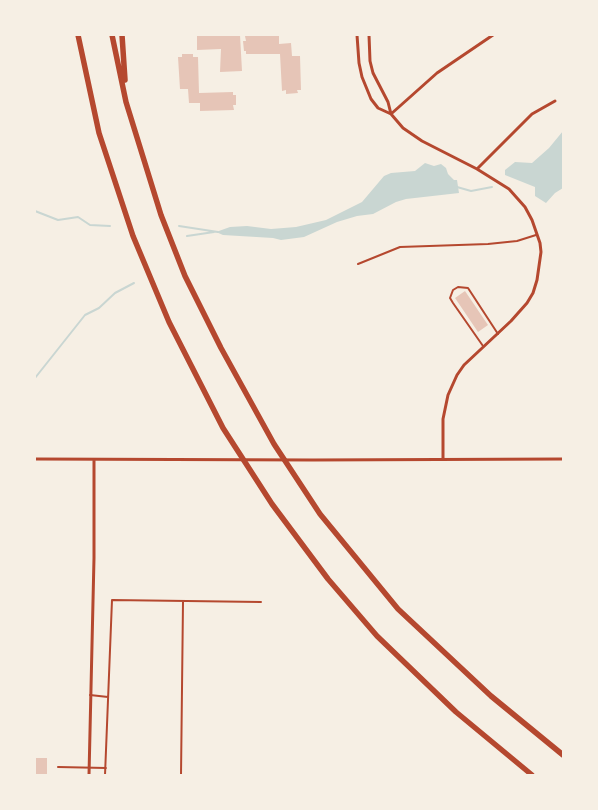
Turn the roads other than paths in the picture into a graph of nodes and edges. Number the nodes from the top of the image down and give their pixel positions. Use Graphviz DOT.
graph roads {
  1 [pos="78,35"];
  2 [pos="112,35"];
  3 [pos="122,35"];
  4 [pos="357,35"];
  5 [pos="369,35"];
  6 [pos="493,35"];
  7 [pos="555,101"];
  8 [pos="126,102"];
  9 [pos="391,114"];
  10 [pos="477,170"];
  11 [pos="538,234"];
  12 [pos="358,264"];
  13 [pos="498,334"];
  14 [pos="483,346"];
  15 [pos="35,459"];
  16 [pos="443,459"];
  17 [pos="563,459"];
  18 [pos="94,460"];
  19 [pos="183,602"];
  20 [pos="261,602"];
  21 [pos="90,695"];
  22 [pos="109,698"];
  23 [pos="563,755"];
  24 [pos="58,767"];
  25 [pos="90,767"];
  26 [pos="106,768"];
  27 [pos="89,775"];
  28 [pos="106,775"];
  29 [pos="181,775"];
  30 [pos="532,775"];
  1 -- 30 [label="highway"];
  2 -- 8 [label="highway"];
  3 -- 8 [label="highway"];
  4 -- 9 [label="street"];
  5 -- 9 [label="street"];
  6 -- 9 [label="street"];
  7 -- 10 [label="street"];
  8 -- 23 [label="highway"];
  9 -- 10 [label="street"];
  10 -- 11 [label="street"];
  11 -- 12 [label="lane"];
  11 -- 13 [label="street"];
  13 -- 14 [label="street"];
  13 -- 14 [label="lane"];
  14 -- 16 [label="street"];
  15 -- 18 [label="street"];
  16 -- 17 [label="street"];
  16 -- 18 [label="street"];
  18 -- 21 [label="street"];
  19 -- 20 [label="lane"];
  19 -- 22 [label="lane"];
  19 -- 29 [label="lane"];
  21 -- 22 [label="lane"];
  21 -- 25 [label="street"];
  22 -- 26 [label="lane"];
  24 -- 25 [label="lane"];
  25 -- 26 [label="lane"];
  25 -- 27 [label="street"];
  26 -- 28 [label="lane"];
}
